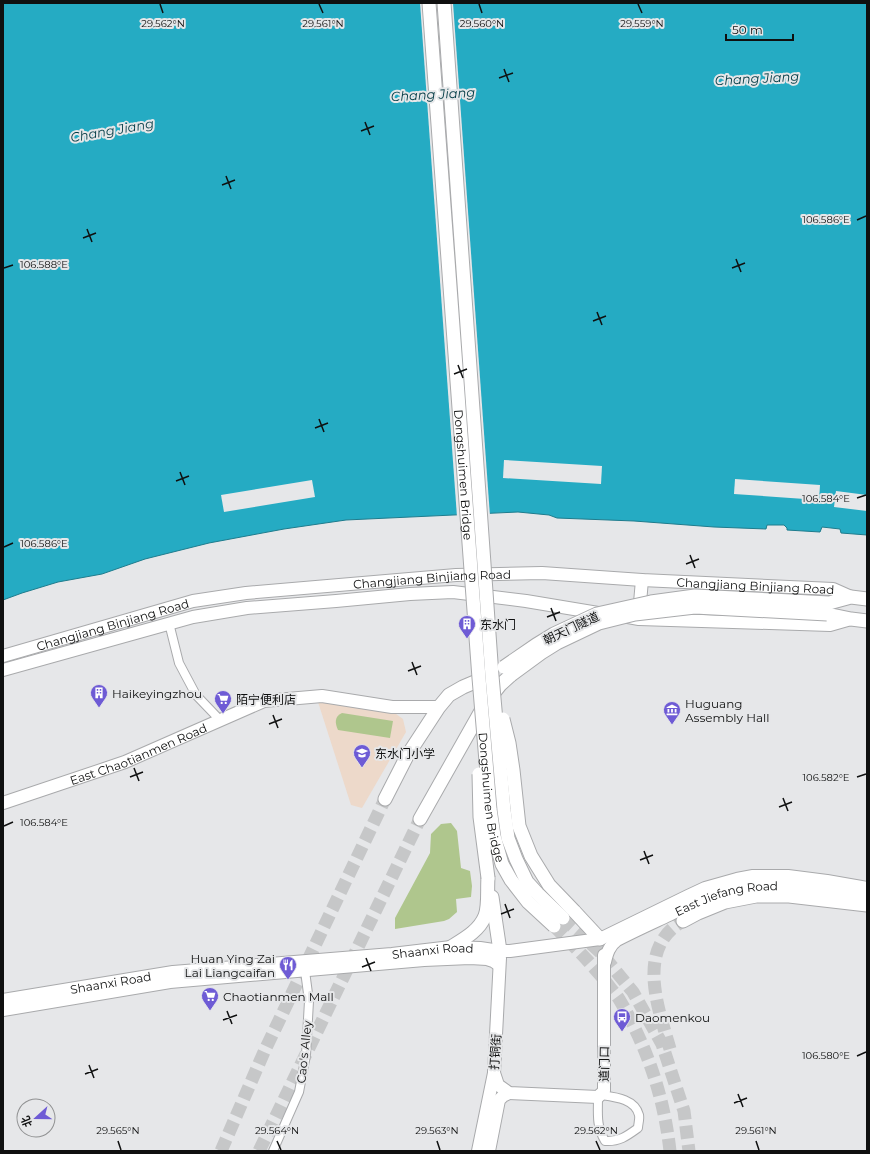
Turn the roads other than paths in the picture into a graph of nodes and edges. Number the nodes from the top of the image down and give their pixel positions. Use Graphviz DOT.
graph roads {
  1 [pos="429,3"];
  2 [pos="444,3"];
  3 [pos="642,580"];
  4 [pos="851,598"];
  5 [pos="867,599"];
  6 [pos="828,608"];
  7 [pos="639,619"];
  8 [pos="850,620"];
  9 [pos="867,621"];
  10 [pos="169,623"];
  11 [pos="3,656"];
  12 [pos="3,670"];
  13 [pos="508,671"];
  14 [pos="479,678"];
  15 [pos="439,707"];
  16 [pos="220,720"];
  17 [pos="385,799"];
  18 [pos="3,803"];
  19 [pos="420,819"];
  20 [pos="867,888"];
  21 [pos="867,897"];
  22 [pos="867,905"];
  23 [pos="489,912"];
  24 [pos="564,919"];
  25 [pos="683,921"];
  26 [pos="600,939"];
  27 [pos="451,947"];
  28 [pos="500,951"];
  29 [pos="605,962"];
  30 [pos="500,965"];
  31 [pos="304,971"];
  32 [pos="3,1000"];
  33 [pos="3,1010"];
  34 [pos="494,1073"];
  35 [pos="509,1093"];
  36 [pos="600,1096"];
  37 [pos="273,1151"];
  38 [pos="478,1151"];
  39 [pos="489,1151"];
  1 -- 14 [label="main road, Dongshuimen Bridge, bridge"];
  2 -- 24 [label="main road, Dongshuimen Bridge, bridge"];
  3 -- 4 [label="main road, Changjiang Binjiang Road"];
  3 -- 7 [label="main road"];
  3 -- 11 [label="main road, Changjiang Binjiang Road"];
  4 -- 5 [label="main road, Changjiang Binjiang Road"];
  4 -- 6 [label="main road, 朝天门隧道"];
  4 -- 8 [label="main road"];
  6 -- 8 [label="main road, 朝天门隧道"];
  6 -- 13 [label="main road, 朝天门隧道, bridge"];
  7 -- 8 [label="main road, Changjiang Binjiang Road"];
  7 -- 10 [label="main road, Changjiang Binjiang Road"];
  8 -- 9 [label="main road, Changjiang Binjiang Road"];
  10 -- 12 [label="main road, Changjiang Binjiang Road"];
  10 -- 16 [label="street"];
  13 -- 15 [label="main road, 朝天门隧道"];
  13 -- 19 [label="main road, 朝天门隧道"];
  14 -- 23 [label="main road, bridge"];
  14 -- 24 [label="main road, Dongshuimen Bridge, bridge"];
  15 -- 16 [label="main road, East Chaotianmen Road"];
  15 -- 17 [label="main road, 朝天门隧道"];
  16 -- 18 [label="main road, East Chaotianmen Road"];
  20 -- 26 [label="main road, East Jiefang Road"];
  21 -- 29 [label="main road, East Jiefang Road"];
  22 -- 25 [label="main road"];
  23 -- 27 [label="main road"];
  23 -- 28 [label="main road"];
  24 -- 26 [label="main road"];
  26 -- 28 [label="main road, Shaanxi Road"];
  26 -- 29 [label="main road, 道门口"];
  27 -- 28 [label="main road, Shaanxi Road"];
  27 -- 32 [label="main road, Shaanxi Road"];
  28 -- 30 [label="main road, 打铜街"];
  29 -- 36 [label="main road, 道门口"];
  30 -- 31 [label="main road, Shaanxi Road"];
  30 -- 34 [label="main road, 打铜街"];
  31 -- 33 [label="main road, Shaanxi Road"];
  31 -- 37 [label="street, Cao's Alley"];
  34 -- 35 [label="main road"];
  34 -- 38 [label="main road, 打铜街"];
  35 -- 36 [label="main road, 道门口"];
  35 -- 39 [label="main road"];
  36 -- 36 [label="street"];
}
